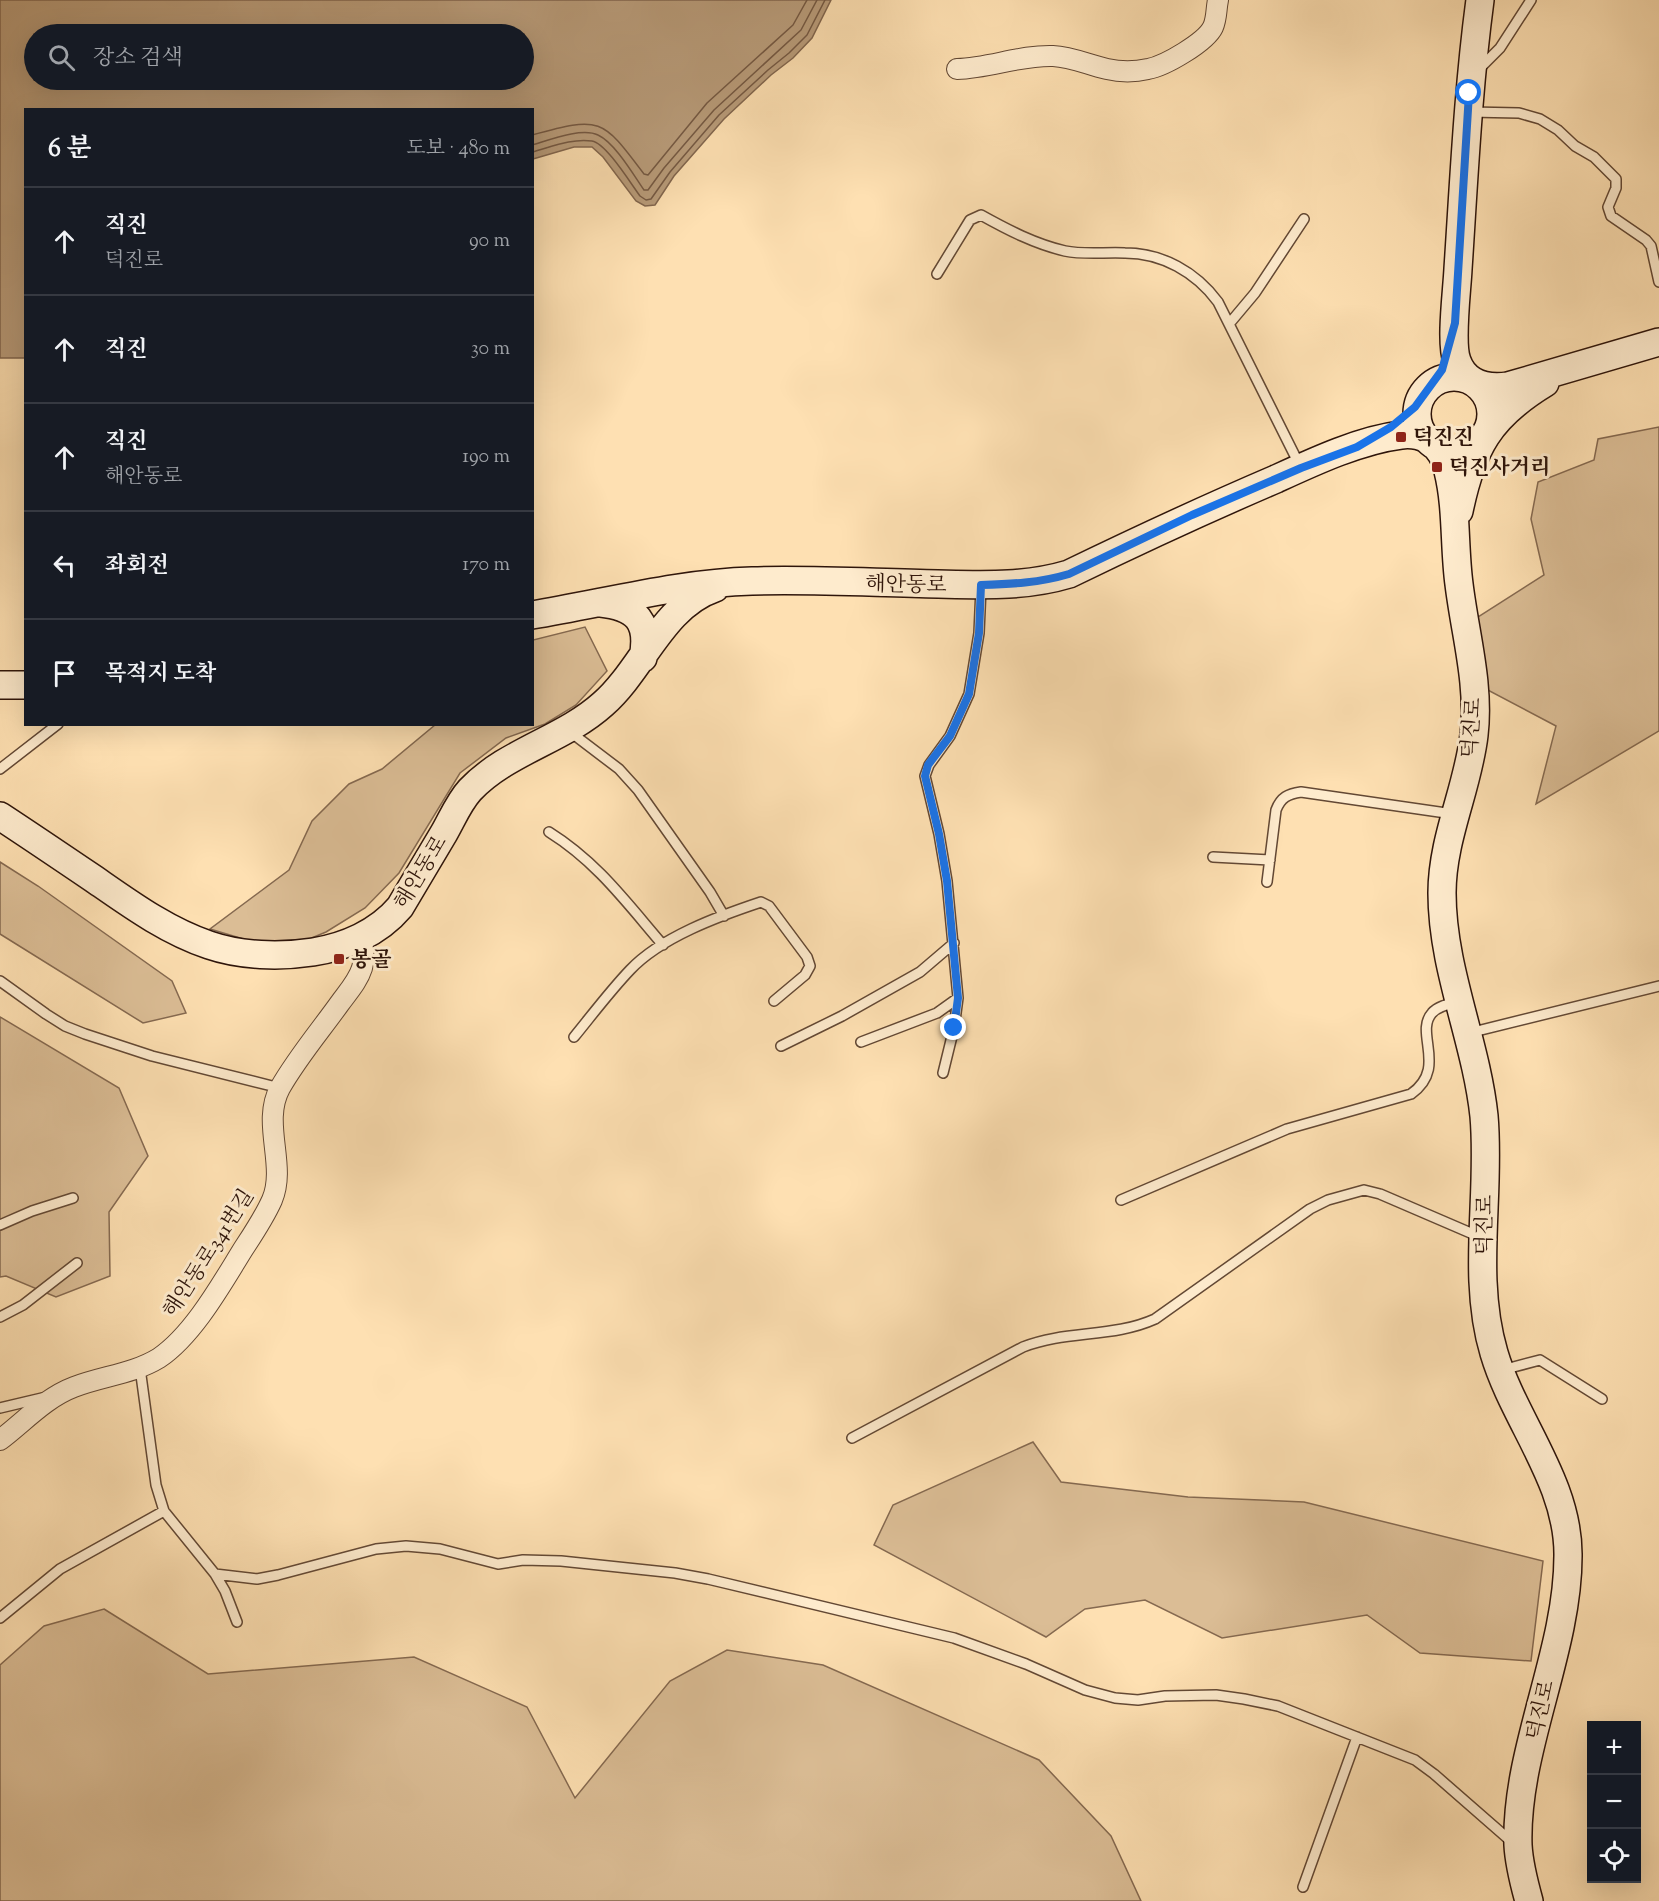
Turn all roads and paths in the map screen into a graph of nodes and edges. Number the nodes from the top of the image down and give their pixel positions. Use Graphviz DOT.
graph roads {
  1 [pos="1218,0"];
  2 [pos="1480,0"];
  3 [pos="1531,0"];
  4 [pos="957,69"];
  5 [pos="1471,75"];
  6 [pos="1468,112"];
  7 [pos="1304,219"];
  8 [pos="937,274"];
  9 [pos="1659,282"];
  10 [pos="1455,323"];
  11 [pos="1228,324"];
  12 [pos="1659,342"];
  13 [pos="1575,367"];
  14 [pos="1477,385"];
  15 [pos="1426,391"];
  16 [pos="1486,433"];
  17 [pos="1428,439"];
  18 [pos="1357,447"];
  19 [pos="1301,468"];
  20 [pos="1455,536"];
  21 [pos="751,580"];
  22 [pos="981,585"];
  23 [pos="600,603"];
  24 [pos="534,615"];
  25 [pos="642,658"];
  26 [pos="0,685"];
  27 [pos="24,685"];
  28 [pos="55,726"];
  29 [pos="567,730"];
  30 [pos="0,769"];
  31 [pos="1455,815"];
  32 [pos="0,816"];
  33 [pos="549,832"];
  34 [pos="1213,857"];
  35 [pos="1270,860"];
  36 [pos="1267,882"];
  37 [pos="724,916"];
  38 [pos="361,937"];
  39 [pos="954,943"];
  40 [pos="663,945"];
  41 [pos="0,981"];
  42 [pos="1659,986"];
  43 [pos="958,998"];
  44 [pos="774,1001"];
  45 [pos="1460,1002"];
  46 [pos="1467,1033"];
  47 [pos="574,1037"];
  48 [pos="861,1042"];
  49 [pos="781,1046"];
  50 [pos="943,1073"];
  51 [pos="280,1088"];
  52 [pos="73,1198"];
  53 [pos="1121,1200"];
  54 [pos="0,1225"];
  55 [pos="1482,1238"];
  56 [pos="77,1263"];
  57 [pos="0,1317"];
  58 [pos="140,1368"];
  59 [pos="1500,1371"];
  60 [pos="59,1394"];
  61 [pos="1602,1399"];
  62 [pos="0,1408"];
  63 [pos="852,1438"];
  64 [pos="0,1440"];
  65 [pos="164,1510"];
  66 [pos="215,1574"];
  67 [pos="0,1618"];
  68 [pos="237,1622"];
  69 [pos="1357,1737"];
  70 [pos="1518,1848"];
  71 [pos="1303,1887"];
  72 [pos="1529,1901"];
  1 -- 4 [label="street"];
  2 -- 5 [label="street"];
  3 -- 5 [label="lane"];
  5 -- 6 [label="street"];
  6 -- 9 [label="lane"];
  6 -- 10 [label="street"];
  7 -- 11 [label="lane"];
  8 -- 11 [label="lane"];
  10 -- 14 [label="street"];
  10 -- 15 [label="street"];
  11 -- 19 [label="lane"];
  12 -- 13 [label="street"];
  13 -- 14 [label="street"];
  13 -- 16 [label="street"];
  14 -- 15 [label="street"];
  14 -- 16 [label="street"];
  15 -- 17 [label="street"];
  15 -- 18 [label="street, 해안동로"];
  16 -- 17 [label="street"];
  16 -- 20 [label="street"];
  17 -- 18 [label="street, 해안동로"];
  17 -- 20 [label="street"];
  18 -- 19 [label="street, 해안동로"];
  19 -- 22 [label="street, 해안동로"];
  20 -- 31 [label="street, 덕진로"];
  21 -- 22 [label="street, 해안동로"];
  21 -- 23 [label="street, 해안동로"];
  21 -- 25 [label="street, 해안동로"];
  22 -- 39 [label="lane"];
  23 -- 24 [label="street, 해안동로"];
  23 -- 25 [label="street"];
  25 -- 29 [label="street, 해안동로"];
  26 -- 27 [label="street"];
  28 -- 30 [label="lane"];
  29 -- 37 [label="lane"];
  29 -- 38 [label="street, 해안동로"];
  31 -- 35 [label="lane"];
  31 -- 45 [label="street, 덕진로"];
  32 -- 38 [label="street, 해안동로"];
  33 -- 40 [label="lane"];
  34 -- 35 [label="lane"];
  35 -- 36 [label="lane"];
  37 -- 40 [label="lane"];
  37 -- 44 [label="lane"];
  38 -- 51 [label="street, 해안동로341번길"];
  39 -- 43 [label="lane"];
  39 -- 49 [label="lane"];
  40 -- 47 [label="lane"];
  41 -- 51 [label="lane"];
  42 -- 46 [label="lane"];
  43 -- 48 [label="lane"];
  43 -- 50 [label="lane"];
  45 -- 46 [label="street, 덕진로"];
  45 -- 53 [label="lane"];
  46 -- 55 [label="street, 덕진로"];
  51 -- 58 [label="street, 해안동로341번길"];
  52 -- 54 [label="lane"];
  55 -- 59 [label="street, 덕진로"];
  55 -- 63 [label="lane"];
  56 -- 57 [label="lane"];
  58 -- 60 [label="street, 해안동로341번길"];
  58 -- 65 [label="lane"];
  59 -- 61 [label="lane"];
  59 -- 70 [label="street, 덕진로"];
  60 -- 62 [label="lane"];
  60 -- 64 [label="street, 해안동로341번길"];
  65 -- 66 [label="lane"];
  65 -- 67 [label="lane"];
  66 -- 68 [label="lane"];
  66 -- 69 [label="lane"];
  69 -- 70 [label="lane"];
  69 -- 71 [label="lane"];
  70 -- 72 [label="street, 덕진로"];
}
